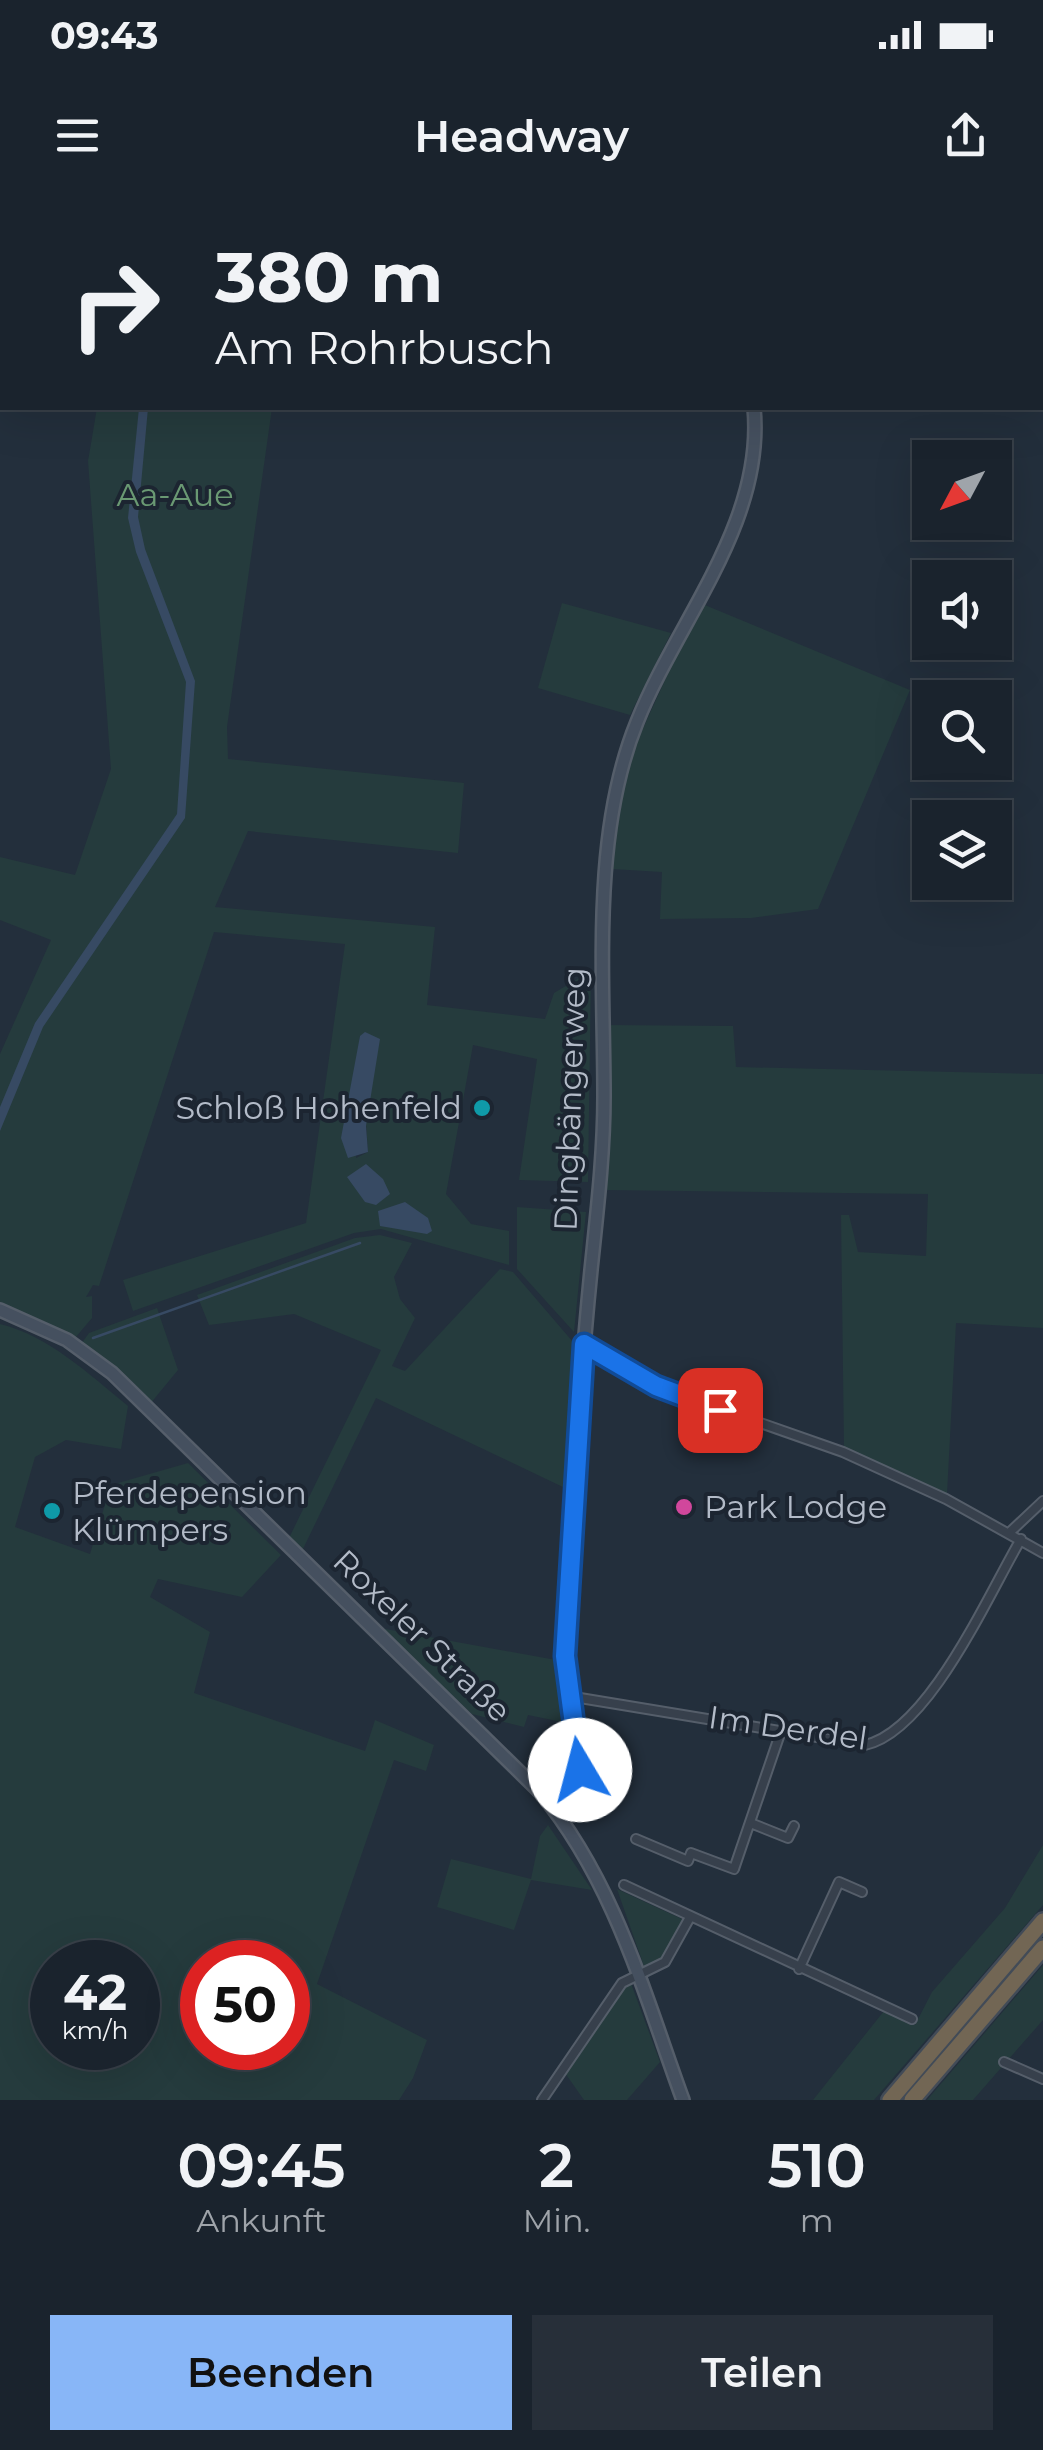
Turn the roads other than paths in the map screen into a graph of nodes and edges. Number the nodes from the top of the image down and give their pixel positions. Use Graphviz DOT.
graph roads {
  1 [pos="754,410"];
  2 [pos="0,1310"];
  3 [pos="584,1344"];
  4 [pos="1043,1502"];
  5 [pos="1009,1533"];
  6 [pos="1021,1540"];
  7 [pos="1043,1553"];
  8 [pos="568,1696"];
  9 [pos="781,1731"];
  10 [pos="555,1810"];
  11 [pos="753,1824"];
  12 [pos="794,1826"];
  13 [pos="636,1839"];
  14 [pos="624,1886"];
  15 [pos="862,1892"];
  16 [pos="690,1918"];
  17 [pos="1043,1921"];
  18 [pos="1043,1948"];
  19 [pos="799,1968"];
  20 [pos="638,1976"];
  21 [pos="912,2019"];
  22 [pos="1004,2062"];
  23 [pos="1043,2080"];
  24 [pos="542,2100"];
  25 [pos="683,2100"];
  26 [pos="890,2100"];
  27 [pos="912,2100"];
  1 -- 3 [label="main road, Dingbängerweg"];
  2 -- 10 [label="main road, Roxeler Straße"];
  3 -- 5 [label="street"];
  3 -- 8 [label="main road, Dingbängerweg"];
  4 -- 5 [label="street"];
  5 -- 6 [label="street"];
  6 -- 7 [label="street"];
  6 -- 9 [label="street, Im Derdel"];
  8 -- 9 [label="street, Im Derdel"];
  8 -- 10 [label="main road, Dingbängerweg"];
  9 -- 11 [label="street"];
  10 -- 20 [label="main road, Roxeler Straße"];
  11 -- 12 [label="street"];
  11 -- 13 [label="street"];
  14 -- 16 [label="street"];
  15 -- 19 [label="street"];
  16 -- 19 [label="street"];
  16 -- 20 [label="street"];
  17 -- 26 [label="highway"];
  18 -- 27 [label="highway"];
  19 -- 21 [label="street"];
  20 -- 24 [label="street"];
  20 -- 25 [label="main road, Roxeler Straße"];
  22 -- 23 [label="street"];
}
